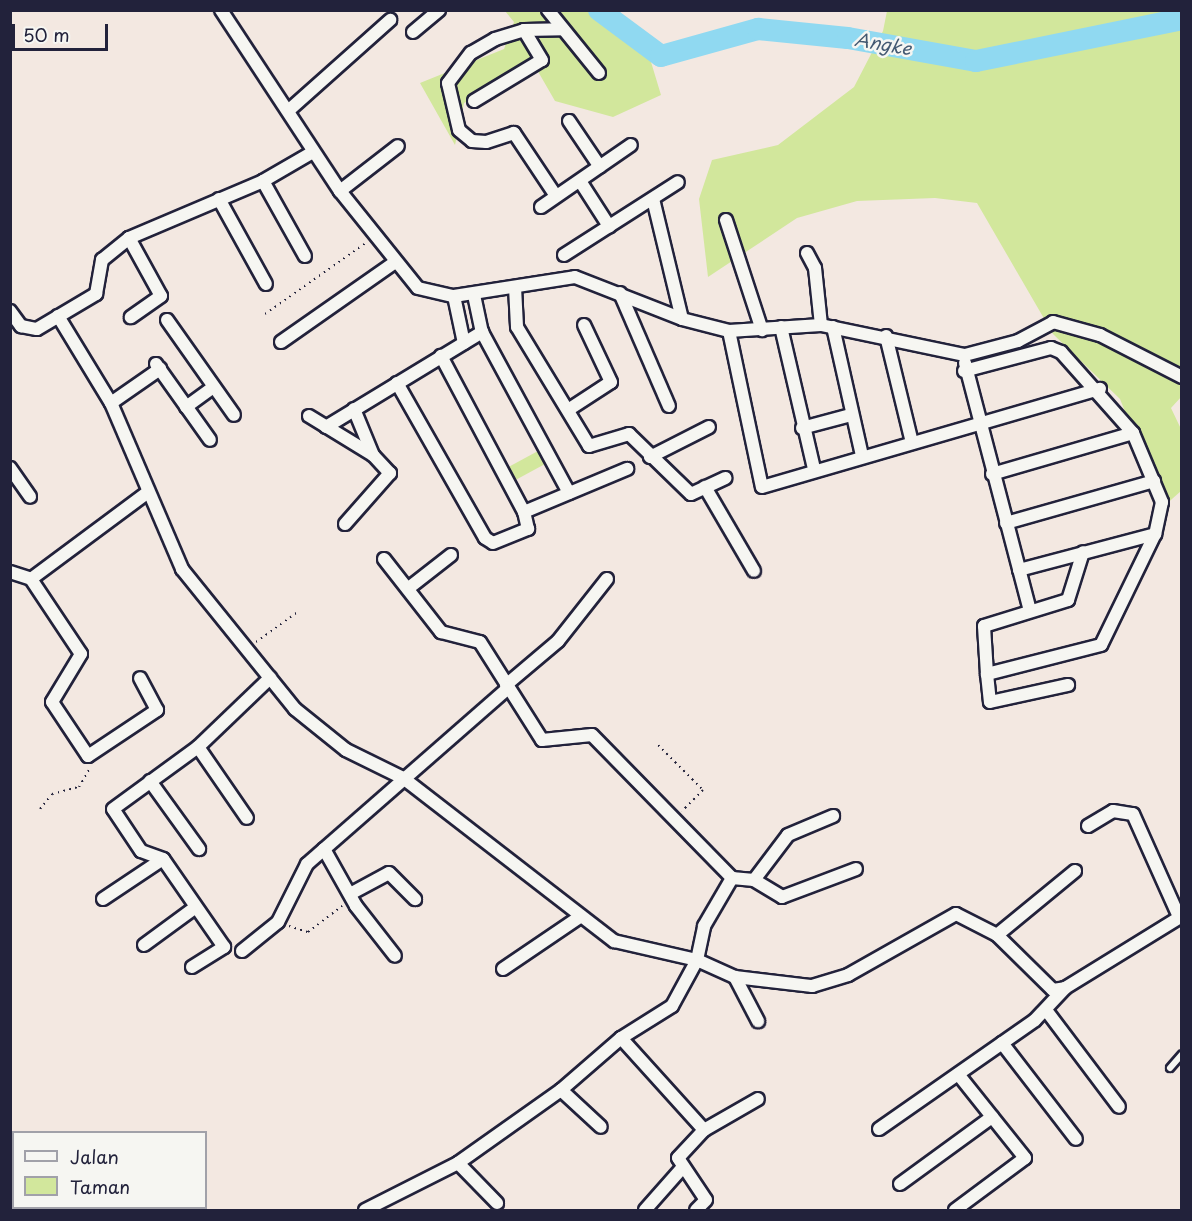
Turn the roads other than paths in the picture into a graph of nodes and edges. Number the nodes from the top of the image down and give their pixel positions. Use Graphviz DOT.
graph roads {
  1 [pos="221,10"];
  2 [pos="439,10"];
  3 [pos="548,10"];
  4 [pos="390,20"];
  5 [pos="563,29"];
  6 [pos="524,30"];
  7 [pos="413,32"];
  8 [pos="599,73"];
  9 [pos="474,101"];
  10 [pos="288,111"];
  11 [pos="569,121"];
  12 [pos="398,146"];
  13 [pos="631,146"];
  14 [pos="313,152"];
  15 [pos="600,167"];
  16 [pos="263,181"];
  17 [pos="580,181"];
  18 [pos="678,182"];
  19 [pos="340,191"];
  20 [pos="556,196"];
  21 [pos="219,199"];
  22 [pos="653,199"];
  23 [pos="541,207"];
  24 [pos="726,220"];
  25 [pos="609,226"];
  26 [pos="129,238"];
  27 [pos="807,253"];
  28 [pos="564,255"];
  29 [pos="304,256"];
  30 [pos="394,263"];
  31 [pos="266,284"];
  32 [pos="515,287"];
  33 [pos="620,293"];
  34 [pos="474,295"];
  35 [pos="454,296"];
  36 [pos="10,311"];
  37 [pos="58,316"];
  38 [pos="131,317"];
  39 [pos="682,319"];
  40 [pos="167,320"];
  41 [pos="584,325"];
  42 [pos="827,326"];
  43 [pos="781,327"];
  44 [pos="762,330"];
  45 [pos="729,331"];
  46 [pos="482,332"];
  47 [pos="886,336"];
  48 [pos="281,342"];
  49 [pos="464,343"];
  50 [pos="441,356"];
  51 [pos="965,356"];
  52 [pos="964,371"];
  53 [pos="1182,377"];
  54 [pos="398,383"];
  55 [pos="214,387"];
  56 [pos="1100,390"];
  57 [pos="111,404"];
  58 [pos="186,406"];
  59 [pos="669,406"];
  60 [pos="354,409"];
  61 [pos="568,410"];
  62 [pos="234,414"];
  63 [pos="850,415"];
  64 [pos="309,416"];
  65 [pos="978,425"];
  66 [pos="709,427"];
  67 [pos="326,428"];
  68 [pos="802,428"];
  69 [pos="1133,433"];
  70 [pos="210,440"];
  71 [pos="912,443"];
  72 [pos="373,455"];
  73 [pos="862,456"];
  74 [pos="650,457"];
  75 [pos="10,468"];
  76 [pos="627,469"];
  77 [pos="814,469"];
  78 [pos="992,474"];
  79 [pos="726,478"];
  80 [pos="1154,481"];
  81 [pos="705,487"];
  82 [pos="147,493"];
  83 [pos="569,493"];
  84 [pos="30,497"];
  85 [pos="524,512"];
  86 [pos="1006,523"];
  87 [pos="345,524"];
  88 [pos="1155,534"];
  89 [pos="1083,552"];
  90 [pos="452,555"];
  91 [pos="384,559"];
  92 [pos="754,570"];
  93 [pos="1019,570"];
  94 [pos="10,572"];
  95 [pos="31,579"];
  96 [pos="607,579"];
  97 [pos="410,586"];
  98 [pos="1030,611"];
  99 [pos="987,674"];
  100 [pos="140,678"];
  101 [pos="270,678"];
  102 [pos="1068,685"];
  103 [pos="507,687"];
  104 [pos="198,747"];
  105 [pos="403,778"];
  106 [pos="150,781"];
  107 [pos="833,816"];
  108 [pos="247,818"];
  109 [pos="1088,826"];
  110 [pos="199,849"];
  111 [pos="324,849"];
  112 [pos="163,859"];
  113 [pos="856,869"];
  114 [pos="1075,871"];
  115 [pos="732,878"];
  116 [pos="754,880"];
  117 [pos="351,896"];
  118 [pos="103,899"];
  119 [pos="414,899"];
  120 [pos="196,907"];
  121 [pos="581,916"];
  122 [pos="1180,916"];
  123 [pos="997,934"];
  124 [pos="144,945"];
  125 [pos="242,951"];
  126 [pos="395,956"];
  127 [pos="697,960"];
  128 [pos="192,967"];
  129 [pos="502,969"];
  130 [pos="735,977"];
  131 [pos="1065,988"];
  132 [pos="1046,1010"];
  133 [pos="758,1021"];
  134 [pos="621,1038"];
  135 [pos="1002,1043"];
  136 [pos="1182,1054"];
  137 [pos="1170,1068"];
  138 [pos="958,1074"];
  139 [pos="561,1090"];
  140 [pos="758,1100"];
  141 [pos="1119,1107"];
  142 [pos="992,1117"];
  143 [pos="601,1127"];
  144 [pos="879,1129"];
  145 [pos="704,1130"];
  146 [pos="1076,1139"];
  147 [pos="458,1163"];
  148 [pos="683,1167"];
  149 [pos="900,1184"];
  150 [pos="497,1203"];
  151 [pos="365,1210"];
  152 [pos="645,1210"];
  153 [pos="696,1210"];
  154 [pos="955,1210"];
  1 -- 10 [label="street"];
  2 -- 7 [label="street"];
  3 -- 5 [label="street"];
  4 -- 10 [label="street"];
  5 -- 6 [label="street"];
  5 -- 8 [label="street"];
  6 -- 9 [label="street"];
  6 -- 20 [label="street"];
  10 -- 14 [label="street"];
  11 -- 15 [label="street"];
  12 -- 19 [label="street"];
  13 -- 15 [label="street"];
  14 -- 16 [label="street"];
  14 -- 19 [label="street"];
  15 -- 17 [label="street"];
  16 -- 21 [label="street"];
  16 -- 29 [label="street"];
  17 -- 20 [label="street"];
  17 -- 25 [label="street"];
  18 -- 22 [label="street"];
  19 -- 30 [label="street"];
  20 -- 23 [label="street"];
  21 -- 26 [label="street"];
  21 -- 31 [label="street"];
  22 -- 25 [label="street"];
  22 -- 39 [label="street"];
  24 -- 44 [label="street"];
  25 -- 28 [label="street"];
  26 -- 37 [label="street"];
  26 -- 38 [label="street"];
  27 -- 42 [label="street"];
  30 -- 35 [label="street"];
  30 -- 48 [label="street"];
  32 -- 33 [label="street"];
  32 -- 34 [label="street"];
  32 -- 61 [label="street"];
  33 -- 39 [label="street"];
  33 -- 59 [label="street"];
  34 -- 35 [label="street"];
  34 -- 46 [label="street"];
  35 -- 49 [label="street"];
  36 -- 37 [label="street"];
  37 -- 57 [label="street"];
  39 -- 45 [label="street"];
  40 -- 55 [label="street"];
  41 -- 61 [label="street"];
  42 -- 43 [label="street"];
  42 -- 47 [label="street"];
  42 -- 63 [label="street"];
  43 -- 44 [label="street"];
  43 -- 68 [label="street"];
  44 -- 45 [label="street"];
  45 -- 77 [label="street"];
  46 -- 49 [label="street"];
  46 -- 83 [label="street"];
  47 -- 51 [label="street"];
  47 -- 71 [label="street"];
  49 -- 50 [label="street"];
  50 -- 54 [label="street"];
  50 -- 85 [label="street"];
  51 -- 52 [label="street"];
  51 -- 53 [label="street"];
  52 -- 56 [label="street"];
  52 -- 65 [label="street"];
  54 -- 60 [label="street"];
  54 -- 85 [label="street"];
  55 -- 58 [label="street"];
  55 -- 62 [label="street"];
  56 -- 65 [label="street"];
  56 -- 69 [label="street"];
  57 -- 58 [label="street"];
  57 -- 82 [label="street"];
  58 -- 70 [label="street"];
  60 -- 67 [label="street"];
  60 -- 72 [label="street"];
  61 -- 74 [label="street"];
  63 -- 68 [label="street"];
  63 -- 73 [label="street"];
  64 -- 67 [label="street"];
  65 -- 71 [label="street"];
  65 -- 78 [label="street"];
  66 -- 74 [label="street"];
  67 -- 72 [label="street"];
  68 -- 77 [label="street"];
  69 -- 78 [label="street"];
  69 -- 80 [label="street"];
  71 -- 73 [label="street"];
  72 -- 87 [label="street"];
  73 -- 77 [label="street"];
  74 -- 81 [label="street"];
  75 -- 84 [label="street"];
  76 -- 83 [label="street"];
  78 -- 86 [label="street"];
  79 -- 81 [label="street"];
  80 -- 86 [label="street"];
  80 -- 88 [label="street"];
  81 -- 92 [label="street"];
  82 -- 95 [label="street"];
  82 -- 101 [label="street"];
  83 -- 85 [label="street"];
  86 -- 93 [label="street"];
  88 -- 89 [label="street"];
  88 -- 99 [label="street"];
  89 -- 93 [label="street"];
  89 -- 98 [label="street"];
  90 -- 97 [label="street"];
  91 -- 97 [label="street"];
  93 -- 98 [label="street"];
  94 -- 95 [label="street"];
  95 -- 100 [label="street"];
  96 -- 103 [label="street"];
  97 -- 103 [label="street"];
  98 -- 99 [label="street"];
  99 -- 102 [label="street"];
  101 -- 104 [label="street"];
  101 -- 105 [label="street"];
  103 -- 105 [label="street"];
  103 -- 115 [label="street"];
  104 -- 106 [label="street"];
  104 -- 108 [label="street"];
  105 -- 111 [label="street"];
  105 -- 121 [label="street"];
  106 -- 110 [label="street"];
  106 -- 112 [label="street"];
  107 -- 116 [label="street"];
  109 -- 122 [label="street"];
  111 -- 117 [label="street"];
  111 -- 125 [label="street"];
  112 -- 118 [label="street"];
  112 -- 120 [label="street"];
  113 -- 116 [label="street"];
  114 -- 123 [label="street"];
  115 -- 116 [label="street"];
  115 -- 127 [label="street"];
  117 -- 119 [label="street"];
  117 -- 126 [label="street"];
  120 -- 124 [label="street"];
  120 -- 128 [label="street"];
  121 -- 127 [label="street"];
  121 -- 129 [label="street"];
  122 -- 131 [label="street"];
  123 -- 130 [label="street"];
  123 -- 131 [label="street"];
  127 -- 130 [label="street"];
  127 -- 134 [label="street"];
  130 -- 133 [label="street"];
  131 -- 132 [label="street"];
  132 -- 135 [label="street"];
  132 -- 141 [label="street"];
  134 -- 139 [label="street"];
  134 -- 145 [label="street"];
  135 -- 138 [label="street"];
  135 -- 146 [label="street"];
  136 -- 137 [label="lane"];
  138 -- 142 [label="street"];
  138 -- 144 [label="street"];
  139 -- 143 [label="street"];
  139 -- 147 [label="street"];
  140 -- 145 [label="street"];
  142 -- 149 [label="street"];
  142 -- 154 [label="street"];
  145 -- 148 [label="street"];
  147 -- 150 [label="street"];
  147 -- 151 [label="street"];
  148 -- 152 [label="street"];
  148 -- 153 [label="street"];
}
